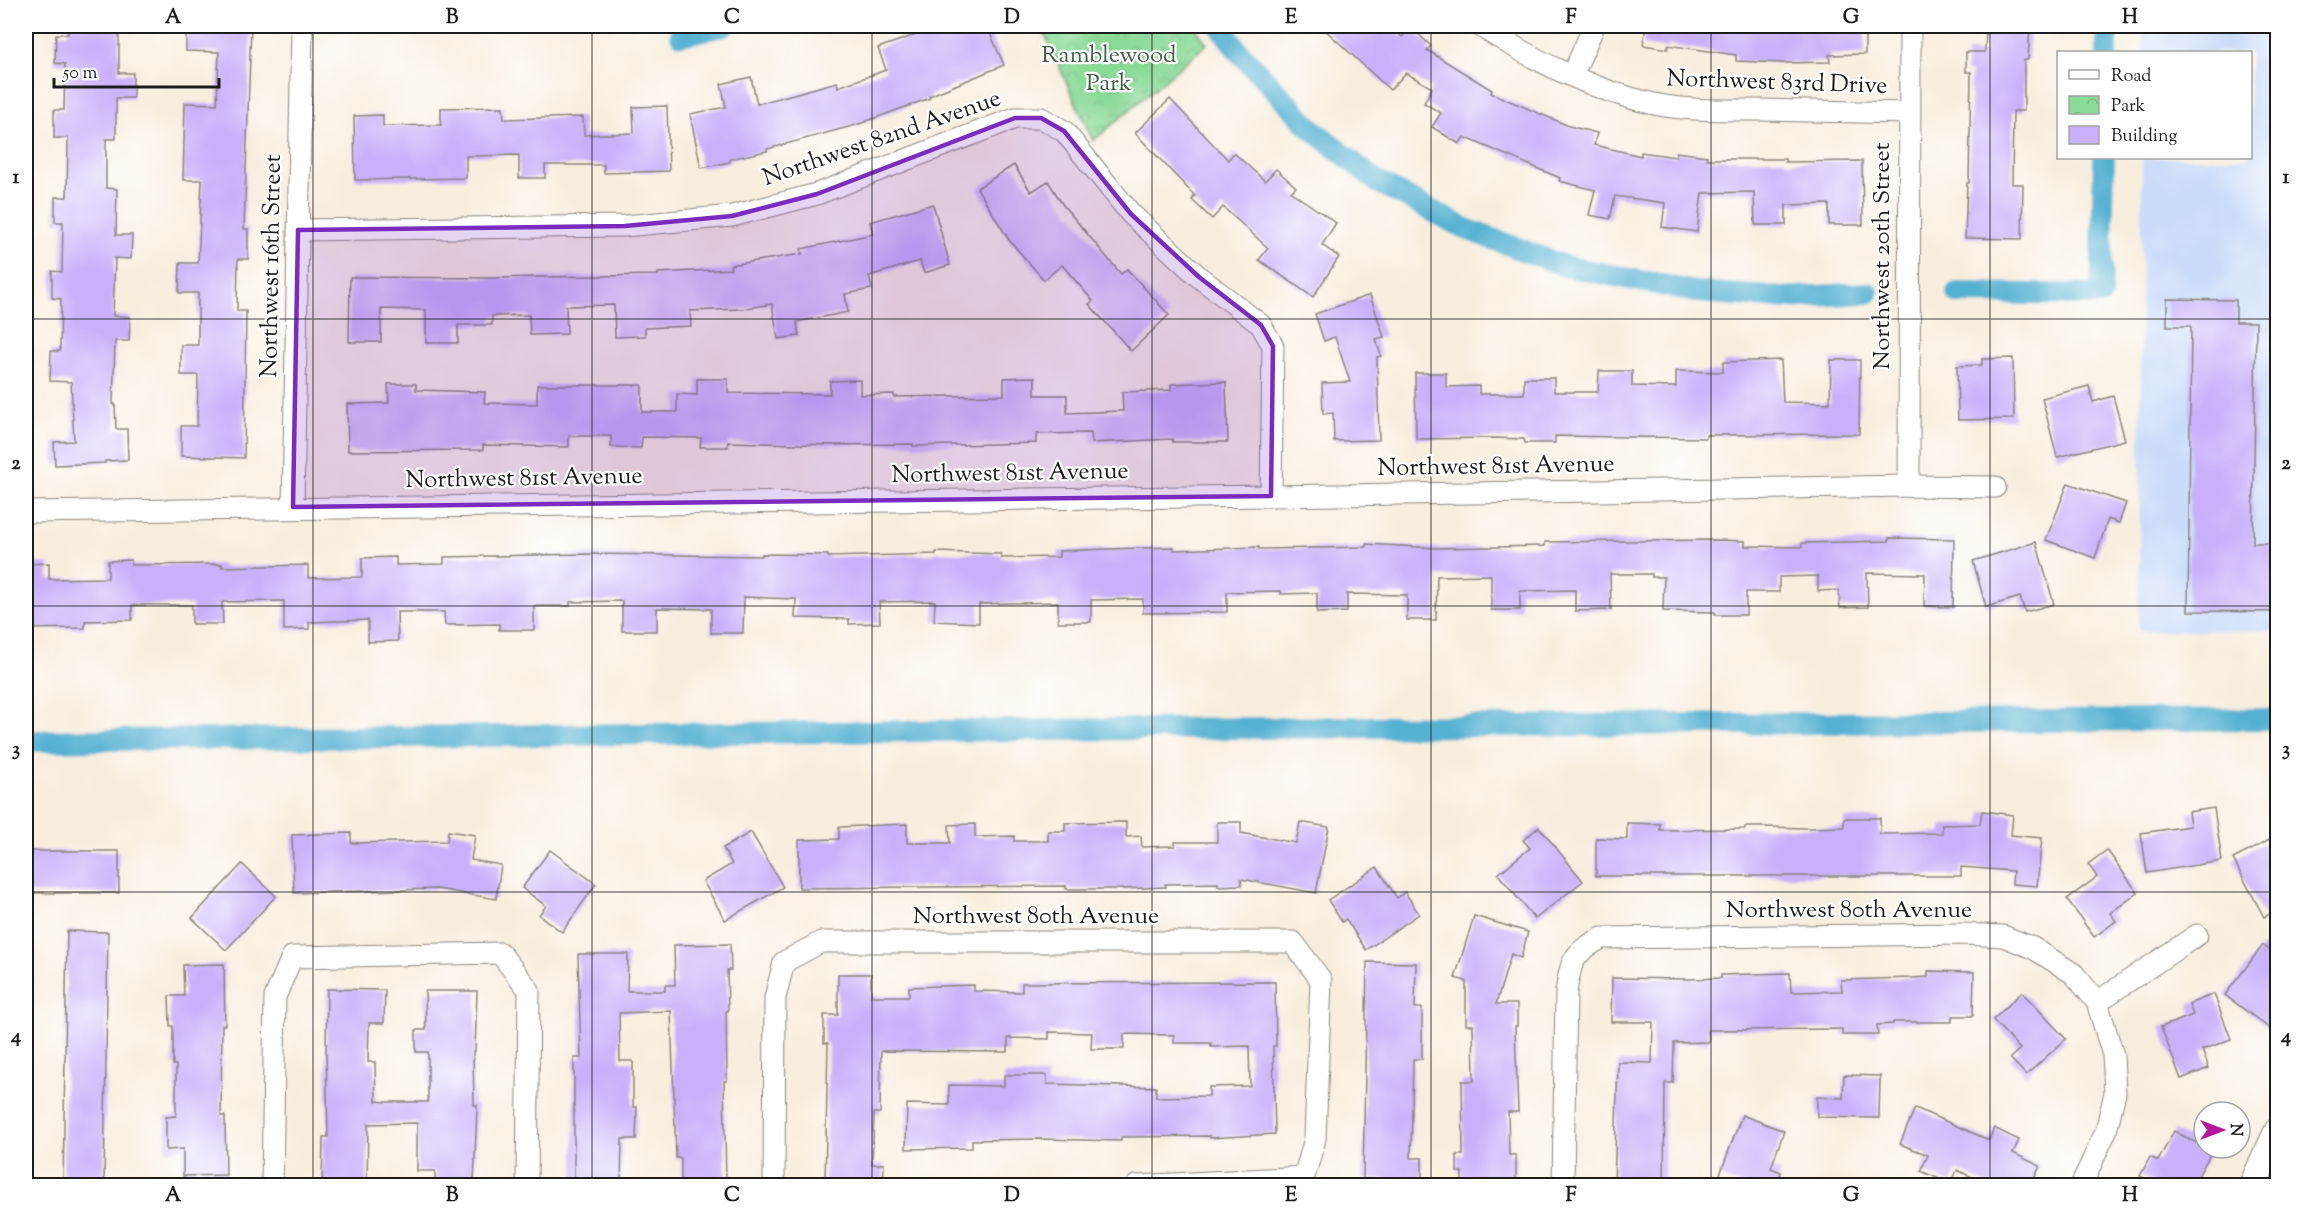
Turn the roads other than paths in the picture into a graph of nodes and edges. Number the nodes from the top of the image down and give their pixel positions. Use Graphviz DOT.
graph roads {
  1 [pos="302,26"];
  2 [pos="1480,26"];
  3 [pos="1594,26"];
  4 [pos="1910,26"];
  5 [pos="1572,76"];
  6 [pos="1909,113"];
  7 [pos="298,230"];
  8 [pos="1909,486"];
  9 [pos="1995,488"];
  10 [pos="1271,496"];
  11 [pos="293,507"];
  12 [pos="26,512"];
  13 [pos="2197,935"];
  14 [pos="2097,1002"];
  15 [pos="2277,1131"];
  16 [pos="272,1185"];
  17 [pos="527,1185"];
  18 [pos="774,1185"];
  19 [pos="1136,1185"];
  20 [pos="1563,1185"];
  21 [pos="2081,1185"];
  22 [pos="2252,1185"];
  1 -- 7 [label="street, Northwest 16th Street"];
  2 -- 5 [label="street, Northwest 83rd Drive"];
  3 -- 5 [label="street"];
  4 -- 6 [label="street, Northwest 20th Street"];
  5 -- 6 [label="street, Northwest 83rd Drive"];
  6 -- 8 [label="street, Northwest 20th Street"];
  7 -- 10 [label="street, Northwest 82nd Avenue"];
  7 -- 11 [label="street, Northwest 16th Street"];
  8 -- 9 [label="street, Northwest 81st Avenue"];
  8 -- 10 [label="street, Northwest 81st Avenue"];
  10 -- 11 [label="street, Northwest 81st Avenue"];
  11 -- 12 [label="street, Northwest 81st Avenue"];
  13 -- 14 [label="street"];
  14 -- 20 [label="street, Northwest 80th Avenue"];
  14 -- 21 [label="street"];
  15 -- 22 [label="main road"];
  16 -- 17 [label="street"];
  18 -- 19 [label="street, Northwest 80th Avenue"];
}
